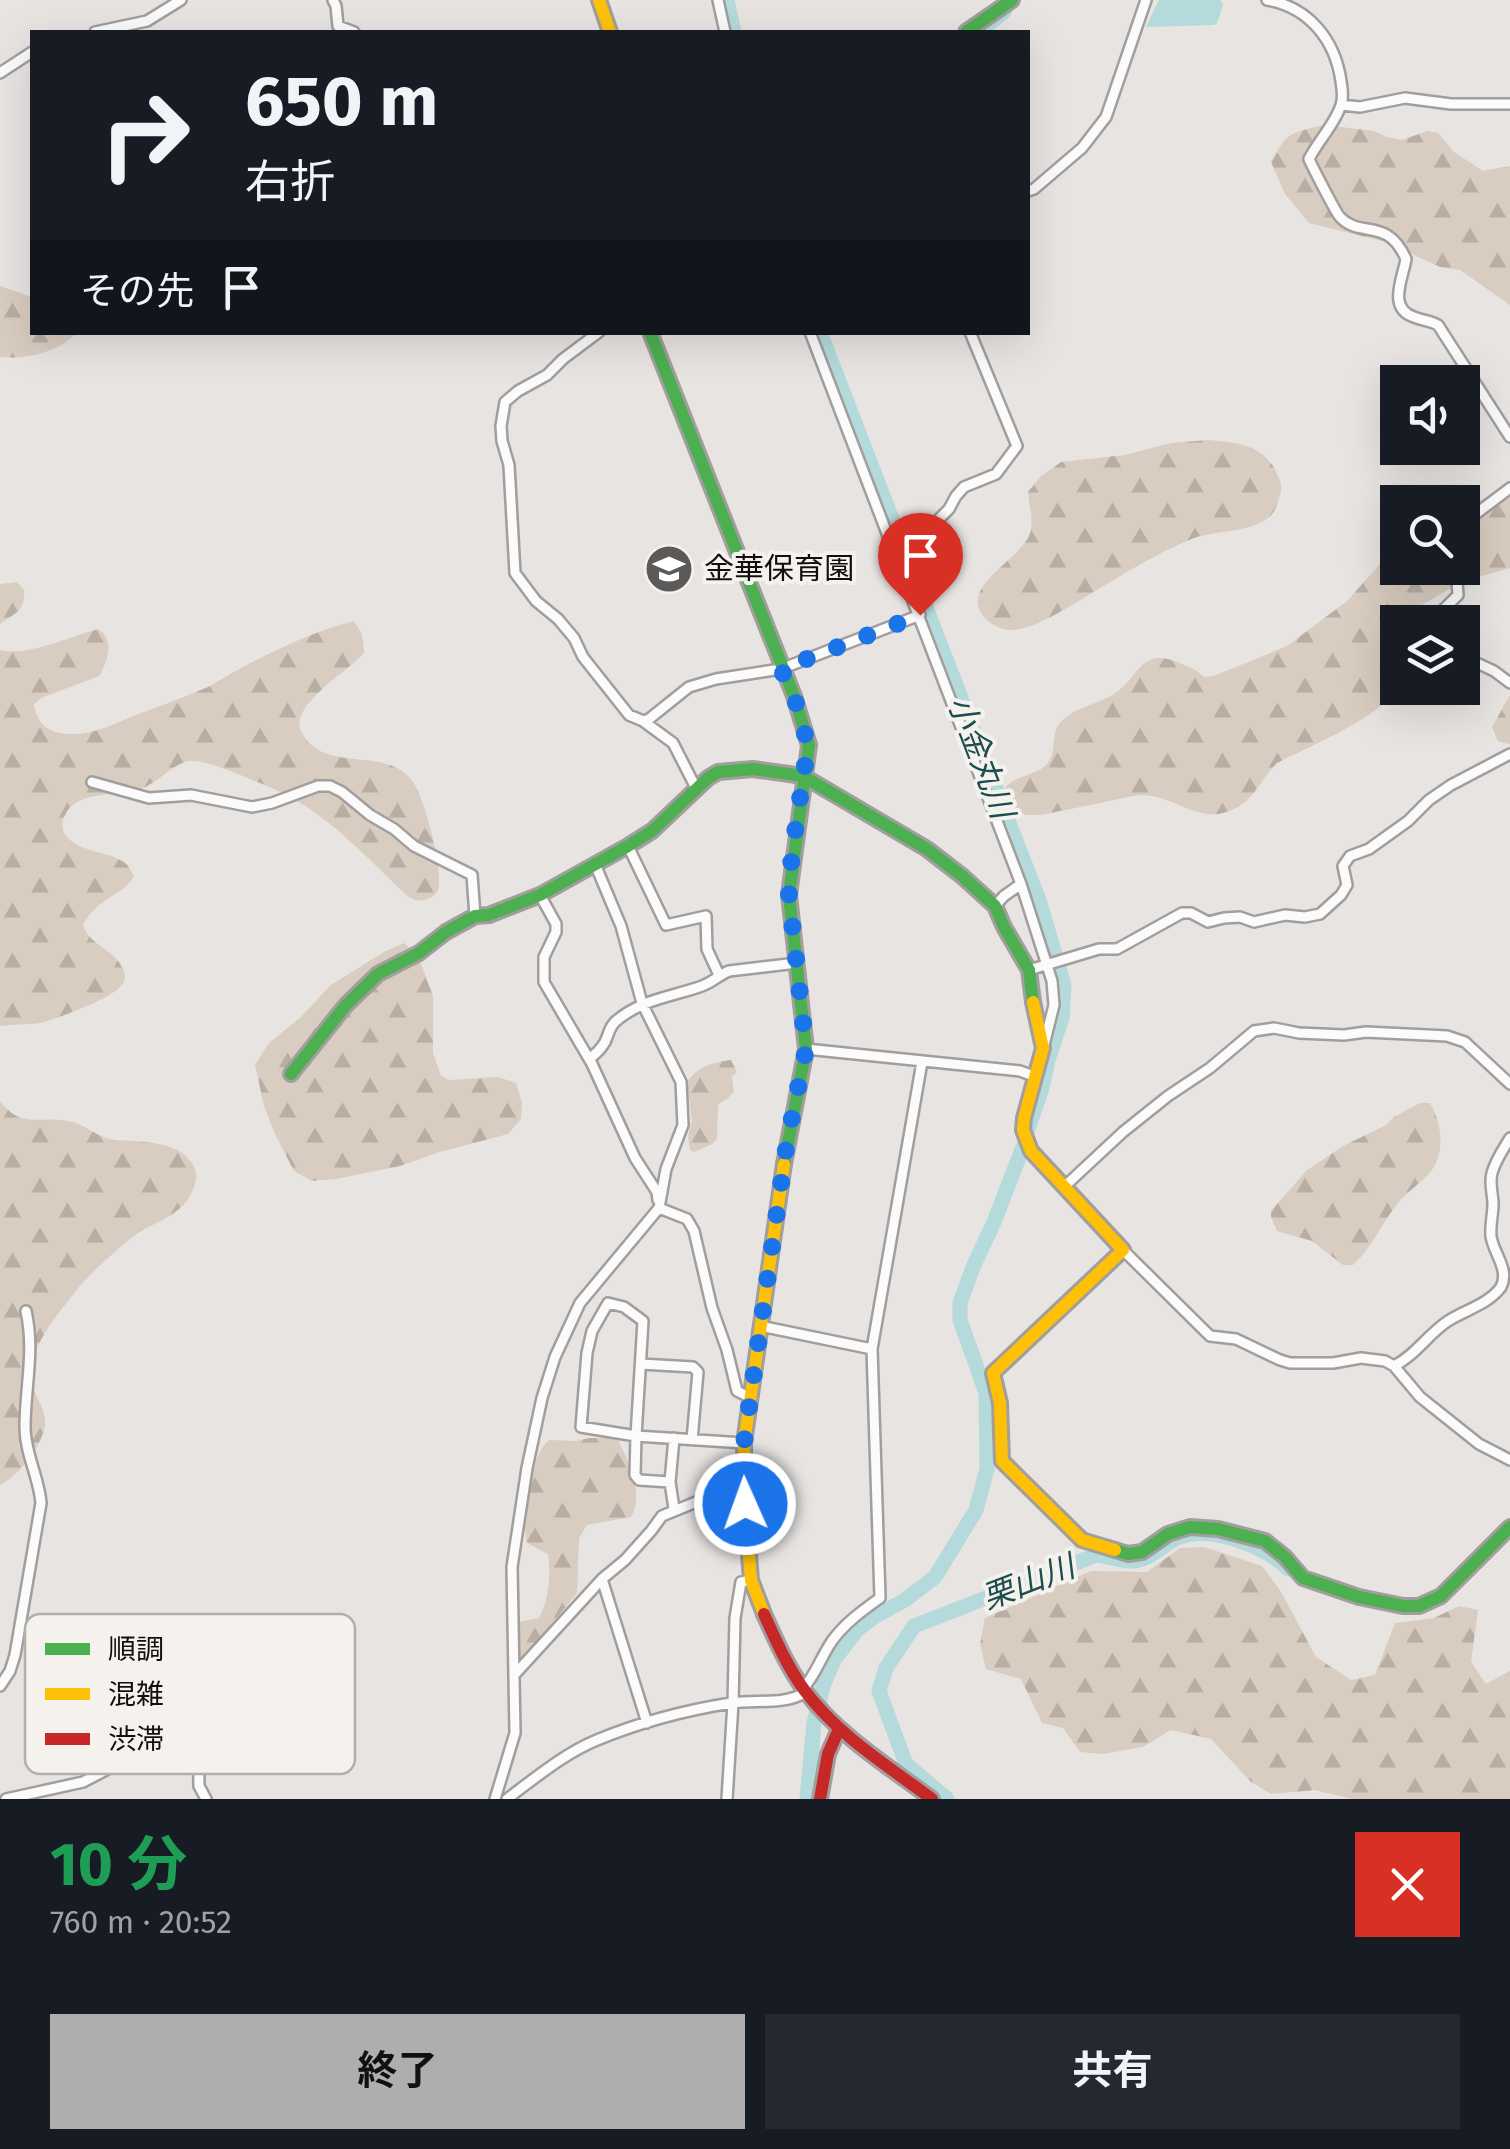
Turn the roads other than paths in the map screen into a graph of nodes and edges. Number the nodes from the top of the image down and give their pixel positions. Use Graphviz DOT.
graph roads {
  1 [pos="181,0"];
  2 [pos="349,0"];
  3 [pos="599,0"];
  4 [pos="718,0"];
  5 [pos="1012,0"];
  6 [pos="1146,0"];
  7 [pos="1274,1"];
  8 [pos="335,3"];
  9 [pos="103,30"];
  10 [pos="349,30"];
  11 [pos="609,30"];
  12 [pos="725,30"];
  13 [pos="969,30"];
  14 [pos="30,53"];
  15 [pos="0,73"];
  16 [pos="1510,104"];
  17 [pos="1341,105"];
  18 [pos="1030,190"];
  19 [pos="595,335"];
  20 [pos="651,335"];
  21 [pos="811,335"];
  22 [pos="971,335"];
  23 [pos="1510,437"];
  24 [pos="1510,488"];
  25 [pos="1480,511"];
  26 [pos="894,548"];
  27 [pos="920,615"];
  28 [pos="1480,664"];
  29 [pos="781,669"];
  30 [pos="1510,682"];
  31 [pos="643,721"];
  32 [pos="1510,754"];
  33 [pos="803,776"];
  34 [pos="92,782"];
  35 [pos="696,788"];
  36 [pos="628,846"];
  37 [pos="596,864"];
  38 [pos="1022,884"];
  39 [pos="540,895"];
  40 [pos="995,906"];
  41 [pos="475,916"];
  42 [pos="797,964"];
  43 [pos="1047,965"];
  44 [pos="1029,970"];
  45 [pos="719,974"];
  46 [pos="642,1003"];
  47 [pos="1043,1048"];
  48 [pos="806,1049"];
  49 [pos="589,1059"];
  50 [pos="922,1062"];
  51 [pos="291,1074"];
  52 [pos="1036,1077"];
  53 [pos="1510,1084"];
  54 [pos="1510,1138"];
  55 [pos="1066,1186"];
  56 [pos="659,1208"];
  57 [pos="1123,1250"];
  58 [pos="26,1311"];
  59 [pos="760,1326"];
  60 [pos="872,1349"];
  61 [pos="641,1364"];
  62 [pos="1394,1366"];
  63 [pos="751,1398"];
  64 [pos="636,1436"];
  65 [pos="674,1438"];
  66 [pos="692,1440"];
  67 [pos="744,1443"];
  68 [pos="1510,1460"];
  69 [pos="744,1475"];
  70 [pos="670,1482"];
  71 [pos="674,1509"];
  72 [pos="1510,1528"];
  73 [pos="602,1579"];
  74 [pos="752,1580"];
  75 [pos="516,1673"];
  76 [pos="0,1686"];
  77 [pos="804,1690"];
  78 [pos="733,1702"];
  79 [pos="647,1723"];
  80 [pos="840,1729"];
  81 [pos="98,1774"];
  82 [pos="199,1774"];
  83 [pos="0,1791"];
  84 [pos="5,1799"];
  85 [pos="206,1799"];
  86 [pos="495,1799"];
  87 [pos="506,1799"];
  88 [pos="727,1799"];
  89 [pos="820,1799"];
  90 [pos="932,1799"];
  1 -- 9 [label="street"];
  2 -- 8 [label="street"];
  3 -- 11 [label="street"];
  4 -- 12 [label="street"];
  5 -- 13 [label="street"];
  6 -- 18 [label="street"];
  7 -- 17 [label="street"];
  8 -- 10 [label="street"];
  14 -- 15 [label="street"];
  16 -- 17 [label="street"];
  17 -- 23 [label="street"];
  19 -- 31 [label="street"];
  20 -- 29 [label="street"];
  21 -- 26 [label="street"];
  22 -- 26 [label="street"];
  24 -- 25 [label="street"];
  26 -- 27 [label="street"];
  27 -- 29 [label="street"];
  27 -- 38 [label="street"];
  28 -- 30 [label="street"];
  29 -- 31 [label="street"];
  29 -- 33 [label="street"];
  31 -- 35 [label="street"];
  32 -- 43 [label="street"];
  33 -- 35 [label="street"];
  33 -- 40 [label="street"];
  33 -- 42 [label="street"];
  34 -- 41 [label="street"];
  35 -- 36 [label="street"];
  36 -- 37 [label="street"];
  36 -- 45 [label="street"];
  37 -- 39 [label="street"];
  37 -- 46 [label="street"];
  38 -- 40 [label="street"];
  38 -- 43 [label="street"];
  39 -- 41 [label="street"];
  39 -- 49 [label="street"];
  40 -- 44 [label="street"];
  41 -- 51 [label="street"];
  42 -- 45 [label="street"];
  42 -- 48 [label="street"];
  43 -- 44 [label="street"];
  43 -- 47 [label="street"];
  44 -- 47 [label="street"];
  45 -- 46 [label="street"];
  46 -- 49 [label="street"];
  46 -- 56 [label="street"];
  47 -- 52 [label="street"];
  48 -- 50 [label="street"];
  48 -- 59 [label="street"];
  49 -- 56 [label="street"];
  50 -- 52 [label="street"];
  50 -- 60 [label="street"];
  52 -- 55 [label="street"];
  53 -- 55 [label="street"];
  54 -- 62 [label="street"];
  55 -- 57 [label="street"];
  56 -- 63 [label="street"];
  56 -- 75 [label="street"];
  57 -- 62 [label="street"];
  57 -- 72 [label="street"];
  58 -- 76 [label="street"];
  59 -- 60 [label="street"];
  59 -- 63 [label="street"];
  60 -- 77 [label="street"];
  61 -- 64 [label="street"];
  61 -- 64 [label="street"];
  61 -- 66 [label="street"];
  62 -- 68 [label="street"];
  63 -- 67 [label="street"];
  64 -- 65 [label="street"];
  64 -- 70 [label="street"];
  65 -- 66 [label="street"];
  65 -- 70 [label="street"];
  66 -- 67 [label="street"];
  67 -- 69 [label="street"];
  69 -- 71 [label="street"];
  69 -- 74 [label="street"];
  70 -- 71 [label="street"];
  71 -- 73 [label="street"];
  73 -- 75 [label="street"];
  73 -- 79 [label="street"];
  74 -- 77 [label="street"];
  74 -- 78 [label="street"];
  75 -- 86 [label="street"];
  77 -- 78 [label="street"];
  77 -- 80 [label="street"];
  78 -- 79 [label="street"];
  78 -- 88 [label="street"];
  79 -- 87 [label="street"];
  80 -- 89 [label="street"];
  80 -- 90 [label="street"];
  81 -- 84 [label="street"];
  82 -- 85 [label="street"];
  83 -- 84 [label="street"];
}
